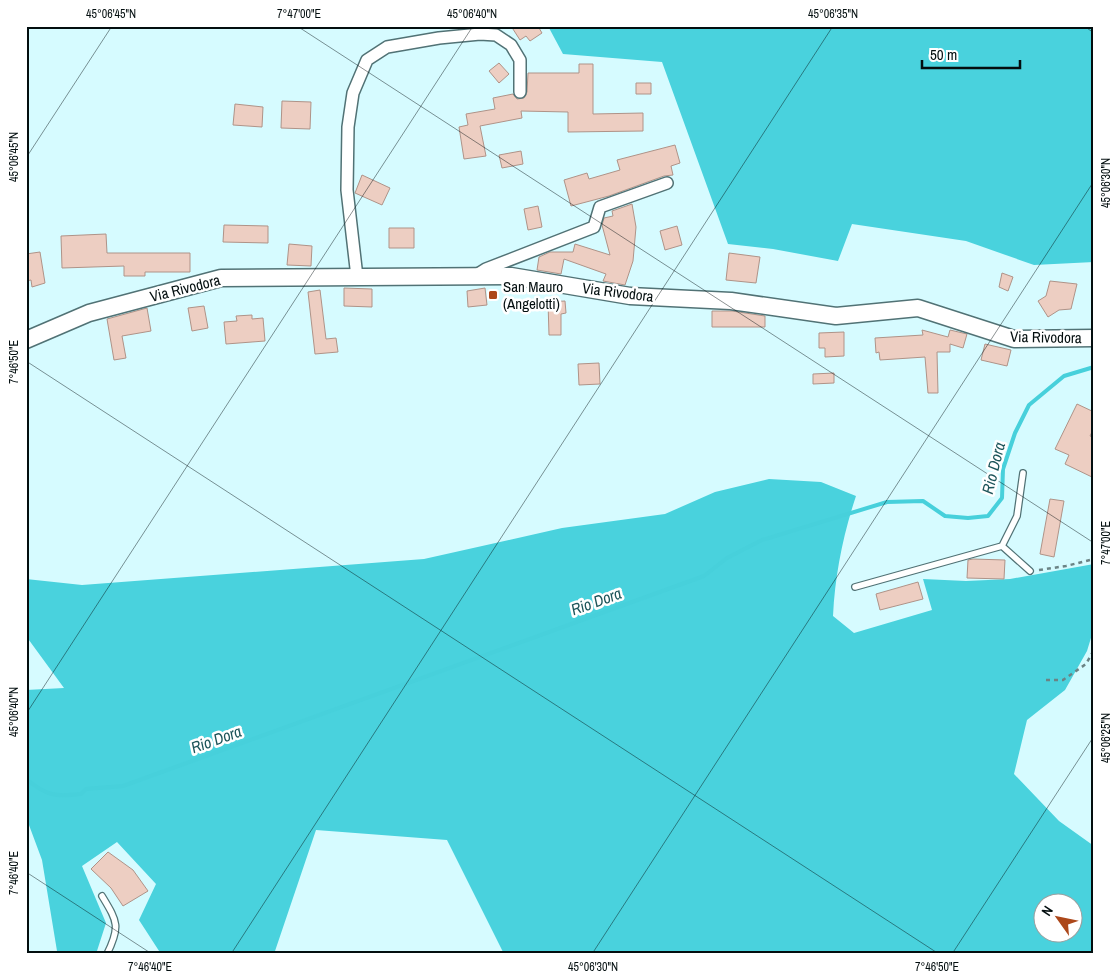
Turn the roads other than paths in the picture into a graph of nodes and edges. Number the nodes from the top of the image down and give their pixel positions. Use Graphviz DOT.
graph roads {
  1 [pos="520,92"];
  2 [pos="667,183"];
  3 [pos="357,277"];
  4 [pos="474,277"];
  5 [pos="1094,338"];
  6 [pos="26,340"];
  7 [pos="1023,473"];
  8 [pos="1002,546"];
  9 [pos="1030,571"];
  10 [pos="854,587"];
  11 [pos="102,896"];
  12 [pos="107,954"];
  1 -- 3 [label="street"];
  2 -- 4 [label="street"];
  3 -- 4 [label="street, Via Rivodora"];
  3 -- 6 [label="street, Via Rivodora"];
  4 -- 5 [label="street, Via Rivodora"];
  7 -- 8 [label="lane"];
  8 -- 9 [label="lane"];
  8 -- 10 [label="lane"];
  11 -- 12 [label="lane"];
}
